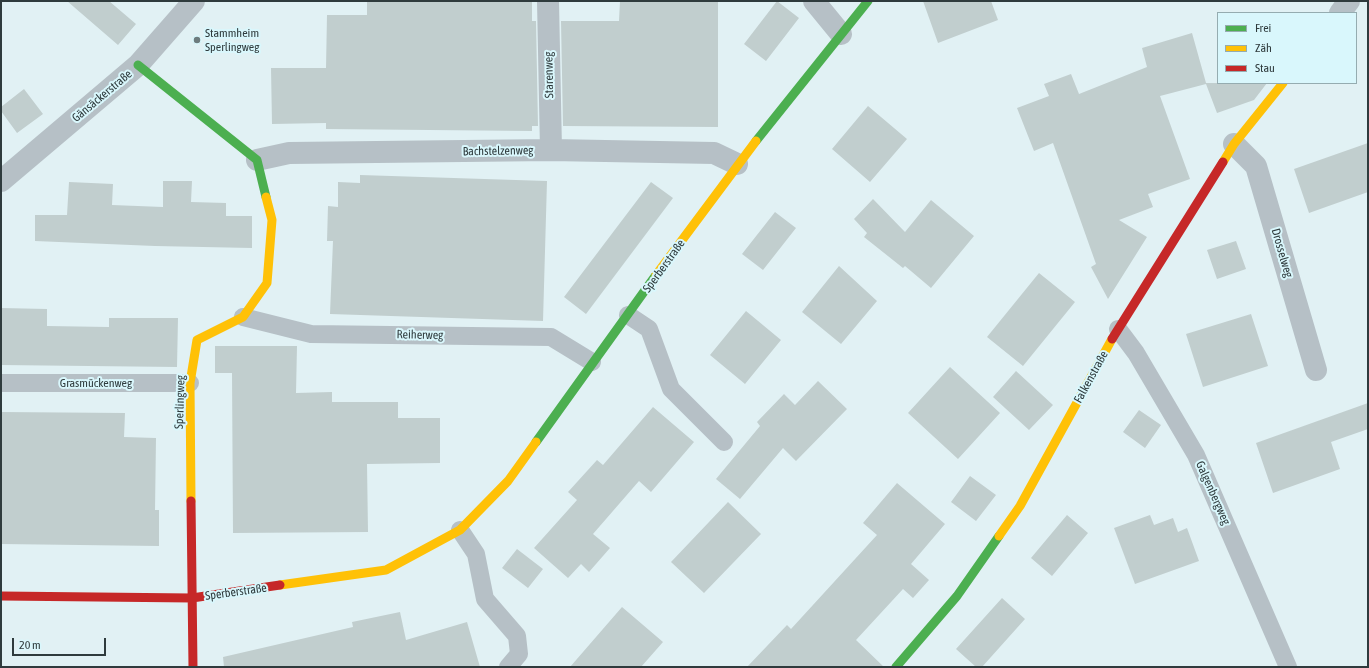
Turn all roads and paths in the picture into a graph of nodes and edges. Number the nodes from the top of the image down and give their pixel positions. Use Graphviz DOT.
graph roads {
  1 [pos="194,1"];
  2 [pos="548,1"];
  3 [pos="814,1"];
  4 [pos="868,1"];
  5 [pos="1349,1"];
  6 [pos="1341,12"];
  7 [pos="841,34"];
  8 [pos="138,66"];
  9 [pos="1282,84"];
  10 [pos="1234,144"];
  11 [pos="550,150"];
  12 [pos="257,160"];
  13 [pos="737,164"];
  14 [pos="1,181"];
  15 [pos="628,315"];
  16 [pos="243,317"];
  17 [pos="1118,329"];
  18 [pos="592,362"];
  19 [pos="1316,370"];
  20 [pos="1,383"];
  21 [pos="190,383"];
  22 [pos="724,442"];
  23 [pos="460,530"];
  24 [pos="1,596"];
  25 [pos="192,598"];
  26 [pos="193,667"];
  27 [pos="508,667"];
  28 [pos="896,667"];
  29 [pos="1288,667"];
  1 -- 8 [label="street, Gänsäckerstraße"];
  2 -- 11 [label="street, Starenweg"];
  3 -- 7 [label="street"];
  4 -- 7 [label="street, Sperberstraße"];
  5 -- 6 [label="street"];
  7 -- 13 [label="street, Sperberstraße"];
  8 -- 12 [label="street"];
  8 -- 14 [label="street, Gänsäckerstraße"];
  9 -- 10 [label="street, Falkenstraße"];
  10 -- 17 [label="street, Falkenstraße"];
  10 -- 19 [label="street, Drosselweg"];
  11 -- 12 [label="street, Bachstelzenweg"];
  11 -- 13 [label="street, Bachstelzenweg"];
  12 -- 16 [label="street, Sperlingweg"];
  13 -- 15 [label="street, Sperberstraße"];
  15 -- 18 [label="street, Sperberstraße"];
  15 -- 22 [label="lane"];
  16 -- 18 [label="lane, Reiherweg"];
  16 -- 21 [label="street, Sperlingweg"];
  17 -- 28 [label="street, Falkenstraße"];
  17 -- 29 [label="lane, Galgenbergweg"];
  18 -- 23 [label="street, Sperberstraße"];
  20 -- 21 [label="lane, Grasmückenweg"];
  21 -- 25 [label="street, Sperlingweg"];
  23 -- 25 [label="street, Sperberstraße"];
  23 -- 27 [label="lane"];
  24 -- 25 [label="street, Sperberstraße"];
  25 -- 26 [label="street, Sperlingweg"];
}
